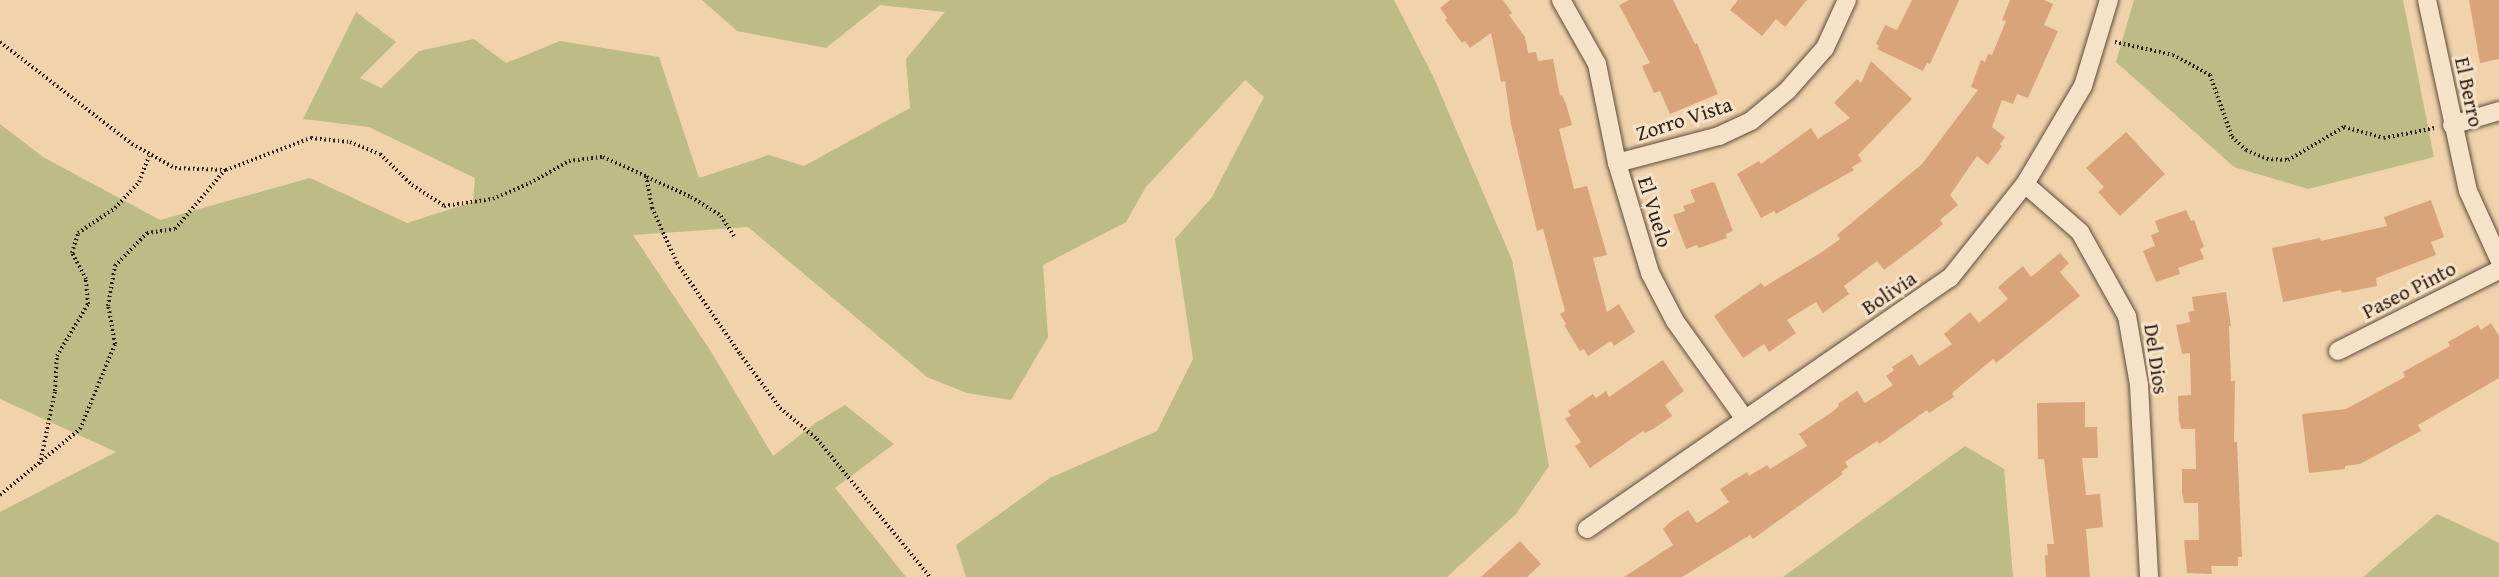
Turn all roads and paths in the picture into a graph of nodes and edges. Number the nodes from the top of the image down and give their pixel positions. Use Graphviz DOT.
graph roads {
  1 [pos="1562,0"];
  2 [pos="1847,0"];
  3 [pos="2109,0"];
  4 [pos="2427,0"];
  5 [pos="2097,39"];
  6 [pos="0,42"];
  7 [pos="2499,111"];
  8 [pos="2452,124"];
  9 [pos="149,156"];
  10 [pos="1617,163"];
  11 [pos="226,170"];
  12 [pos="646,176"];
  13 [pos="2025,184"];
  14 [pos="734,236"];
  15 [pos="2499,259"];
  16 [pos="2499,270"];
  17 [pos="2338,351"];
  18 [pos="1745,419"];
  19 [pos="40,464"];
  20 [pos="0,495"];
  21 [pos="1587,529"];
  22 [pos="930,577"];
  23 [pos="2149,577"];
  1 -- 10 [label="street, El Vuelo"];
  2 -- 10 [label="street, Zorro Vista"];
  3 -- 5 [label="street, Bolivia"];
  4 -- 8 [label="street, El Berro"];
  5 -- 8 [label="path"];
  5 -- 13 [label="street, Bolivia"];
  6 -- 9 [label="path"];
  7 -- 8 [label="street"];
  8 -- 15 [label="street, El Berro"];
  9 -- 11 [label="path"];
  9 -- 19 [label="path"];
  10 -- 18 [label="street, El Vuelo"];
  11 -- 12 [label="path"];
  11 -- 19 [label="path"];
  12 -- 14 [label="path"];
  12 -- 22 [label="path"];
  13 -- 18 [label="street, Bolivia"];
  13 -- 23 [label="street, Del Dios"];
  16 -- 17 [label="street, Paseo Pinto"];
  18 -- 21 [label="street, Bolivia"];
  19 -- 20 [label="path"];
}
